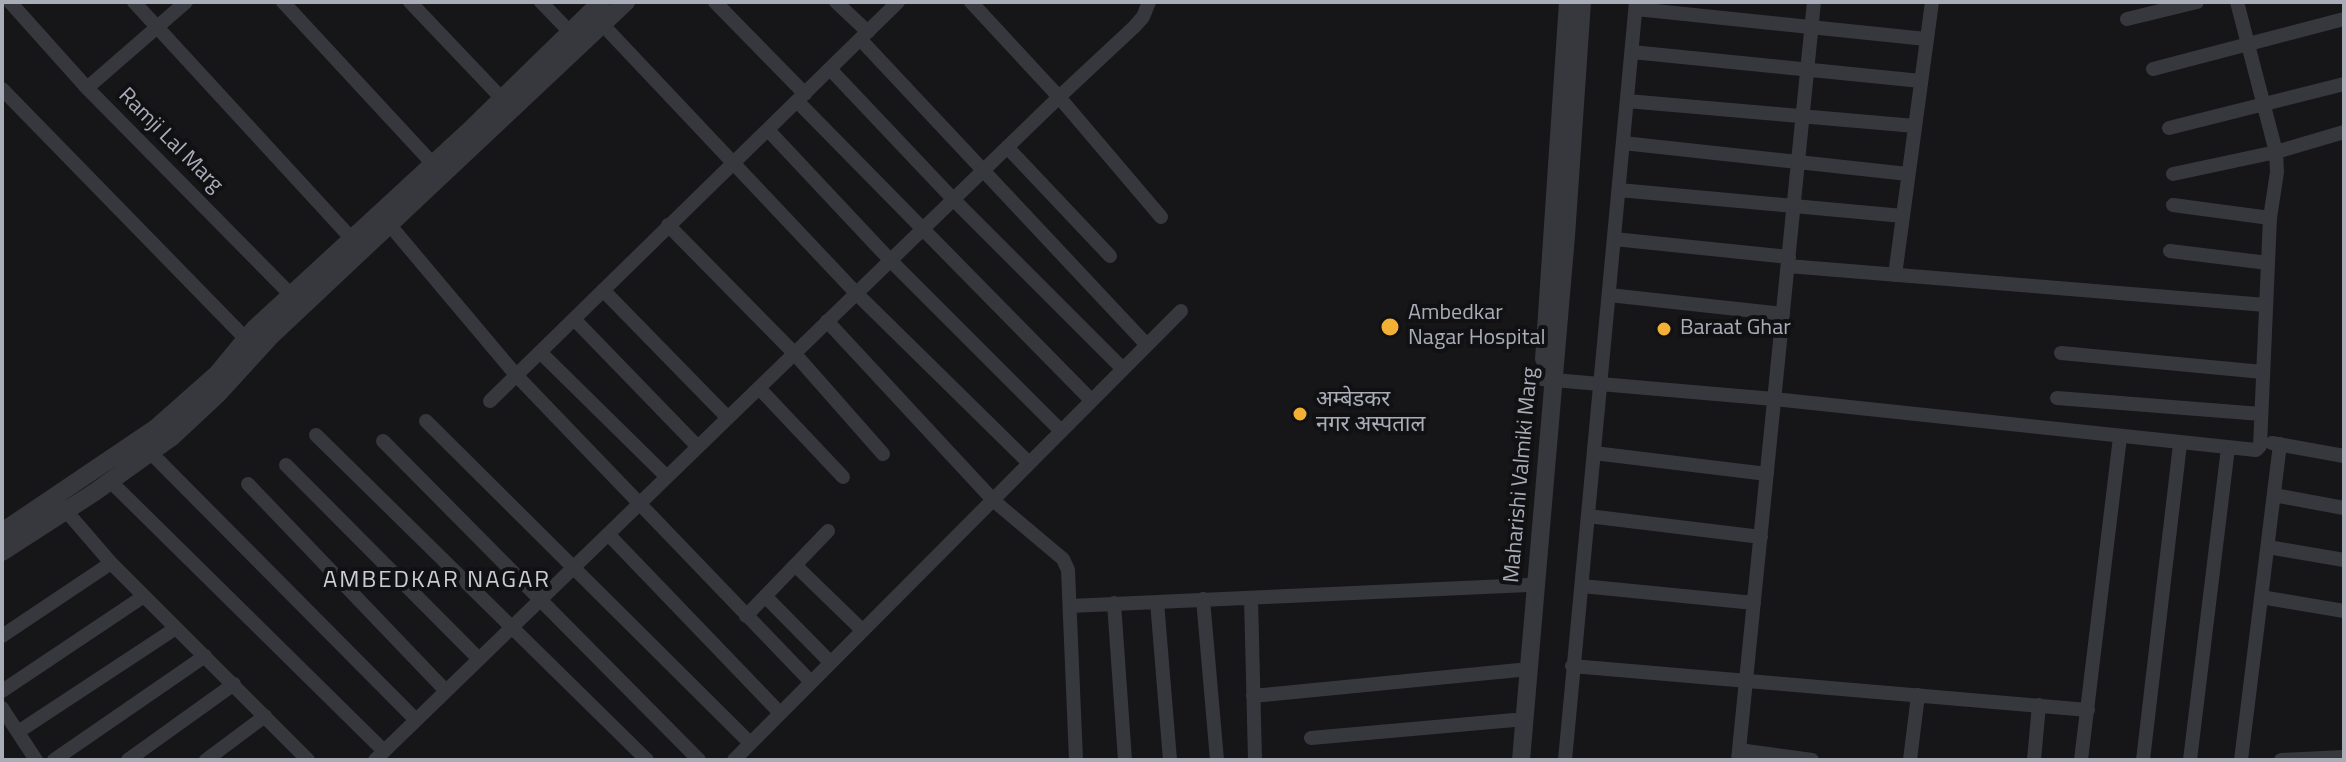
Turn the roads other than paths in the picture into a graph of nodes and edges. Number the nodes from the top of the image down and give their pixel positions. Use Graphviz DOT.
graph roads {
  1 [pos="10,2"];
  2 [pos="134,2"];
  3 [pos="186,2"];
  4 [pos="283,2"];
  5 [pos="410,2"];
  6 [pos="541,2"];
  7 [pos="601,2"];
  8 [pos="626,2"];
  9 [pos="715,2"];
  10 [pos="836,2"];
  11 [pos="898,2"];
  12 [pos="971,2"];
  13 [pos="1149,2"];
  14 [pos="1568,2"];
  15 [pos="1582,2"];
  16 [pos="1814,2"];
  17 [pos="1932,2"];
  18 [pos="2197,2"];
  19 [pos="2237,2"];
  20 [pos="1636,5"];
  21 [pos="2127,19"];
  22 [pos="2344,19"];
  23 [pos="603,25"];
  24 [pos="1812,27"];
  25 [pos="159,28"];
  26 [pos="570,32"];
  27 [pos="864,36"];
  28 [pos="1926,39"];
  29 [pos="2248,43"];
  30 [pos="1632,52"];
  31 [pos="830,69"];
  32 [pos="1809,69"];
  33 [pos="2153,69"];
  34 [pos="1921,81"];
  35 [pos="2344,84"];
  36 [pos="87,88"];
  37 [pos="2,89"];
  38 [pos="1059,97"];
  39 [pos="801,98"];
  40 [pos="1627,101"];
  41 [pos="507,104"];
  42 [pos="2263,104"];
  43 [pos="1804,117"];
  44 [pos="1915,126"];
  45 [pos="2169,128"];
  46 [pos="768,130"];
  47 [pos="2344,132"];
  48 [pos="1623,143"];
  49 [pos="1007,147"];
  50 [pos="2276,152"];
  51 [pos="1799,162"];
  52 [pos="433,164"];
  53 [pos="733,164"];
  54 [pos="984,169"];
  55 [pos="1908,174"];
  56 [pos="2173,174"];
  57 [pos="1619,190"];
  58 [pos="953,199"];
  59 [pos="1795,205"];
  60 [pos="2173,205"];
  61 [pos="1903,216"];
  62 [pos="1161,217"];
  63 [pos="2270,218"];
  64 [pos="385,219"];
  65 [pos="668,225"];
  66 [pos="922,229"];
  67 [pos="352,239"];
  68 [pos="1614,239"];
  69 [pos="2170,251"];
  70 [pos="1110,256"];
  71 [pos="890,260"];
  72 [pos="1788,261"];
  73 [pos="2268,263"];
  74 [pos="1895,275"];
  75 [pos="603,290"];
  76 [pos="856,293"];
  77 [pos="1609,295"];
  78 [pos="297,301"];
  79 [pos="2266,305"];
  80 [pos="1181,311"];
  81 [pos="1783,314"];
  82 [pos="574,319"];
  83 [pos="827,321"];
  84 [pos="246,339"];
  85 [pos="1146,344"];
  86 [pos="540,352"];
  87 [pos="794,353"];
  88 [pos="2061,353"];
  89 [pos="1122,368"];
  90 [pos="2263,372"];
  91 [pos="516,375"];
  92 [pos="1548,380"];
  93 [pos="1601,383"];
  94 [pos="759,388"];
  95 [pos="2057,398"];
  96 [pos="1774,399"];
  97 [pos="1091,400"];
  98 [pos="490,401"];
  99 [pos="2261,414"];
  100 [pos="728,418"];
  101 [pos="426,421"];
  102 [pos="1060,430"];
  103 [pos="316,435"];
  104 [pos="2120,437"];
  105 [pos="2260,440"];
  106 [pos="383,441"];
  107 [pos="2180,444"];
  108 [pos="2280,444"];
  109 [pos="698,447"];
  110 [pos="2228,448"];
  111 [pos="150,452"];
  112 [pos="1594,453"];
  113 [pos="883,454"];
  114 [pos="2344,456"];
  115 [pos="1029,463"];
  116 [pos="286,465"];
  117 [pos="1767,474"];
  118 [pos="667,477"];
  119 [pos="843,477"];
  120 [pos="110,481"];
  121 [pos="248,484"];
  122 [pos="2274,495"];
  123 [pos="994,501"];
  124 [pos="640,503"];
  125 [pos="60,504"];
  126 [pos="2344,508"];
  127 [pos="1588,516"];
  128 [pos="828,531"];
  129 [pos="2,532"];
  130 [pos="608,534"];
  131 [pos="1761,537"];
  132 [pos="2268,547"];
  133 [pos="2,552"];
  134 [pos="2344,560"];
  135 [pos="111,563"];
  136 [pos="795,565"];
  137 [pos="574,567"];
  138 [pos="1528,585"];
  139 [pos="1582,586"];
  140 [pos="144,596"];
  141 [pos="765,596"];
  142 [pos="2261,597"];
  143 [pos="1251,598"];
  144 [pos="1203,599"];
  145 [pos="540,600"];
  146 [pos="1157,602"];
  147 [pos="1114,603"];
  148 [pos="1754,603"];
  149 [pos="1070,606"];
  150 [pos="2344,611"];
  151 [pos="746,616"];
  152 [pos="511,627"];
  153 [pos="176,628"];
  154 [pos="862,630"];
  155 [pos="2,636"];
  156 [pos="205,656"];
  157 [pos="479,659"];
  158 [pos="830,662"];
  159 [pos="1572,666"];
  160 [pos="1519,670"];
  161 [pos="1746,680"];
  162 [pos="811,682"];
  163 [pos="234,684"];
  164 [pos="2,691"];
  165 [pos="446,691"];
  166 [pos="1918,695"];
  167 [pos="1253,696"];
  168 [pos="2039,705"];
  169 [pos="2,708"];
  170 [pos="2088,710"];
  171 [pos="780,713"];
  172 [pos="265,716"];
  173 [pos="416,720"];
  174 [pos="1514,720"];
  175 [pos="18,732"];
  176 [pos="1311,738"];
  177 [pos="750,743"];
  178 [pos="1739,755"];
  179 [pos="380,756"];
  180 [pos="300,757"];
  181 [pos="2344,757"];
  182 [pos="36,760"];
  183 [pos="54,760"];
  184 [pos="128,760"];
  185 [pos="206,760"];
  186 [pos="647,760"];
  187 [pos="699,760"];
  188 [pos="734,760"];
  189 [pos="1076,760"];
  190 [pos="1125,760"];
  191 [pos="1170,760"];
  192 [pos="1217,760"];
  193 [pos="1255,760"];
  194 [pos="1510,760"];
  195 [pos="1521,760"];
  196 [pos="1565,760"];
  197 [pos="1812,760"];
  198 [pos="1910,760"];
  199 [pos="2034,760"];
  200 [pos="2081,760"];
  201 [pos="2143,760"];
  202 [pos="2190,760"];
  203 [pos="2241,760"];
  204 [pos="2281,760"];
  1 -- 36 [label="street, Ramji Lal Marg"];
  2 -- 25 [label="street"];
  3 -- 25 [label="street"];
  4 -- 52 [label="street"];
  5 -- 41 [label="street"];
  6 -- 26 [label="street"];
  7 -- 26 [label="street"];
  8 -- 23 [label="street"];
  9 -- 39 [label="street"];
  10 -- 27 [label="street"];
  11 -- 27 [label="street"];
  12 -- 38 [label="street"];
  13 -- 38 [label="street"];
  14 -- 92 [label="street, Maharishi Valmiki Marg"];
  15 -- 92 [label="street, Maharishi Valmiki Marg"];
  16 -- 24 [label="street"];
  17 -- 28 [label="street"];
  18 -- 21 [label="street"];
  19 -- 29 [label="street"];
  20 -- 24 [label="street"];
  20 -- 30 [label="street"];
  22 -- 29 [label="street"];
  23 -- 41 [label="street"];
  23 -- 53 [label="street"];
  24 -- 28 [label="street"];
  24 -- 32 [label="street"];
  25 -- 36 [label="street"];
  25 -- 67 [label="street"];
  26 -- 41 [label="street"];
  27 -- 31 [label="street"];
  27 -- 54 [label="street"];
  28 -- 34 [label="street"];
  29 -- 33 [label="street"];
  29 -- 42 [label="street"];
  30 -- 32 [label="street"];
  30 -- 40 [label="street"];
  31 -- 39 [label="street"];
  31 -- 58 [label="street"];
  32 -- 34 [label="street"];
  32 -- 43 [label="street"];
  34 -- 44 [label="street"];
  35 -- 42 [label="street"];
  36 -- 78 [label="street, Ramji Lal Marg"];
  37 -- 84 [label="street"];
  38 -- 49 [label="street"];
  38 -- 62 [label="street"];
  39 -- 46 [label="street"];
  39 -- 66 [label="street"];
  40 -- 43 [label="street"];
  40 -- 48 [label="street"];
  41 -- 52 [label="street"];
  41 -- 64 [label="street"];
  42 -- 45 [label="street"];
  42 -- 50 [label="street"];
  43 -- 44 [label="street"];
  43 -- 51 [label="street"];
  44 -- 55 [label="street"];
  46 -- 53 [label="street"];
  46 -- 71 [label="street"];
  47 -- 50 [label="street"];
  48 -- 51 [label="street"];
  48 -- 57 [label="street"];
  49 -- 54 [label="street"];
  49 -- 70 [label="street"];
  50 -- 56 [label="street"];
  50 -- 63 [label="street"];
  51 -- 55 [label="street"];
  51 -- 59 [label="street"];
  52 -- 64 [label="street"];
  53 -- 65 [label="street"];
  53 -- 76 [label="street"];
  54 -- 58 [label="street"];
  54 -- 85 [label="street"];
  55 -- 61 [label="street"];
  57 -- 59 [label="street"];
  57 -- 68 [label="street"];
  58 -- 66 [label="street"];
  58 -- 89 [label="street"];
  59 -- 61 [label="street"];
  59 -- 72 [label="street"];
  60 -- 63 [label="street"];
  61 -- 74 [label="street"];
  63 -- 73 [label="street"];
  64 -- 67 [label="street"];
  64 -- 78 [label="street"];
  64 -- 91 [label="street"];
  65 -- 75 [label="street"];
  65 -- 87 [label="street"];
  66 -- 71 [label="street"];
  66 -- 97 [label="street"];
  67 -- 78 [label="street"];
  68 -- 72 [label="street"];
  68 -- 77 [label="street"];
  69 -- 73 [label="street"];
  71 -- 76 [label="street"];
  71 -- 102 [label="street"];
  72 -- 74 [label="street"];
  72 -- 81 [label="street"];
  73 -- 79 [label="street"];
  74 -- 79 [label="street"];
  75 -- 82 [label="street"];
  75 -- 100 [label="street"];
  76 -- 83 [label="street"];
  76 -- 115 [label="street"];
  77 -- 81 [label="street"];
  77 -- 93 [label="street"];
  78 -- 84 [label="street"];
  78 -- 111 [label="street"];
  79 -- 90 [label="street"];
  80 -- 85 [label="street"];
  81 -- 96 [label="street"];
  82 -- 86 [label="street"];
  82 -- 109 [label="street"];
  83 -- 87 [label="street"];
  83 -- 123 [label="street"];
  84 -- 125 [label="street"];
  85 -- 89 [label="street"];
  86 -- 91 [label="street"];
  86 -- 118 [label="street"];
  87 -- 94 [label="street"];
  87 -- 113 [label="street"];
  88 -- 90 [label="street"];
  89 -- 97 [label="street"];
  90 -- 99 [label="street"];
  91 -- 98 [label="street"];
  91 -- 124 [label="street"];
  92 -- 93 [label="street"];
  92 -- 138 [label="street, Maharishi Valmiki Marg"];
  92 -- 195 [label="street, Maharishi Valmiki Marg"];
  93 -- 96 [label="street"];
  93 -- 112 [label="street"];
  94 -- 100 [label="street"];
  94 -- 119 [label="street"];
  95 -- 99 [label="street"];
  96 -- 104 [label="street"];
  96 -- 117 [label="street"];
  97 -- 102 [label="street"];
  99 -- 105 [label="street"];
  100 -- 109 [label="street"];
  101 -- 137 [label="street"];
  102 -- 115 [label="street"];
  103 -- 152 [label="street"];
  104 -- 107 [label="street"];
  104 -- 170 [label="street"];
  105 -- 108 [label="street"];
  105 -- 110 [label="street"];
  106 -- 145 [label="street"];
  107 -- 110 [label="street"];
  107 -- 201 [label="street"];
  108 -- 114 [label="street"];
  108 -- 122 [label="street"];
  109 -- 118 [label="street"];
  110 -- 202 [label="street"];
  111 -- 120 [label="street"];
  111 -- 173 [label="street"];
  112 -- 117 [label="street"];
  112 -- 127 [label="street"];
  115 -- 123 [label="street"];
  116 -- 157 [label="street"];
  117 -- 131 [label="street"];
  118 -- 124 [label="street"];
  120 -- 125 [label="street"];
  120 -- 179 [label="street"];
  121 -- 165 [label="street"];
  122 -- 126 [label="street"];
  122 -- 132 [label="street"];
  123 -- 149 [label="street"];
  123 -- 154 [label="street"];
  124 -- 130 [label="street"];
  124 -- 151 [label="street"];
  125 -- 129 [label="street"];
  125 -- 133 [label="street"];
  125 -- 135 [label="street"];
  127 -- 131 [label="street"];
  127 -- 139 [label="street"];
  128 -- 136 [label="street"];
  130 -- 137 [label="street"];
  130 -- 171 [label="street"];
  131 -- 148 [label="street"];
  132 -- 134 [label="street"];
  132 -- 142 [label="street"];
  135 -- 140 [label="street"];
  135 -- 155 [label="street"];
  136 -- 141 [label="street"];
  136 -- 154 [label="street"];
  137 -- 145 [label="street"];
  137 -- 177 [label="street"];
  138 -- 143 [label="street"];
  138 -- 160 [label="street, Maharishi Valmiki Marg"];
  139 -- 148 [label="street"];
  139 -- 159 [label="street"];
  140 -- 153 [label="street"];
  140 -- 164 [label="street"];
  141 -- 151 [label="street"];
  141 -- 158 [label="street"];
  142 -- 150 [label="street"];
  142 -- 203 [label="street"];
  143 -- 144 [label="street"];
  143 -- 167 [label="street"];
  144 -- 146 [label="street"];
  144 -- 192 [label="street"];
  145 -- 152 [label="street"];
  145 -- 187 [label="street"];
  146 -- 147 [label="street"];
  146 -- 191 [label="street"];
  147 -- 149 [label="street"];
  147 -- 190 [label="street"];
  148 -- 161 [label="street"];
  149 -- 189 [label="street"];
  151 -- 162 [label="street"];
  152 -- 157 [label="street"];
  152 -- 186 [label="street"];
  153 -- 156 [label="street"];
  153 -- 175 [label="street"];
  154 -- 158 [label="street"];
  156 -- 163 [label="street"];
  156 -- 183 [label="street"];
  157 -- 165 [label="street"];
  158 -- 162 [label="street"];
  159 -- 161 [label="street"];
  159 -- 196 [label="street"];
  160 -- 167 [label="street"];
  160 -- 174 [label="street, Maharishi Valmiki Marg"];
  161 -- 166 [label="street"];
  161 -- 178 [label="street"];
  162 -- 171 [label="street"];
  163 -- 172 [label="street"];
  163 -- 184 [label="street"];
  165 -- 173 [label="street"];
  166 -- 168 [label="street"];
  166 -- 198 [label="street"];
  167 -- 193 [label="street"];
  168 -- 170 [label="street"];
  168 -- 199 [label="street"];
  169 -- 175 [label="street"];
  170 -- 200 [label="street"];
  171 -- 177 [label="street"];
  172 -- 180 [label="street"];
  172 -- 185 [label="street"];
  173 -- 179 [label="street"];
  174 -- 176 [label="street"];
  174 -- 194 [label="street, Maharishi Valmiki Marg"];
  175 -- 182 [label="street"];
  177 -- 188 [label="street"];
  178 -- 197 [label="street"];
  181 -- 204 [label="street"];
}
